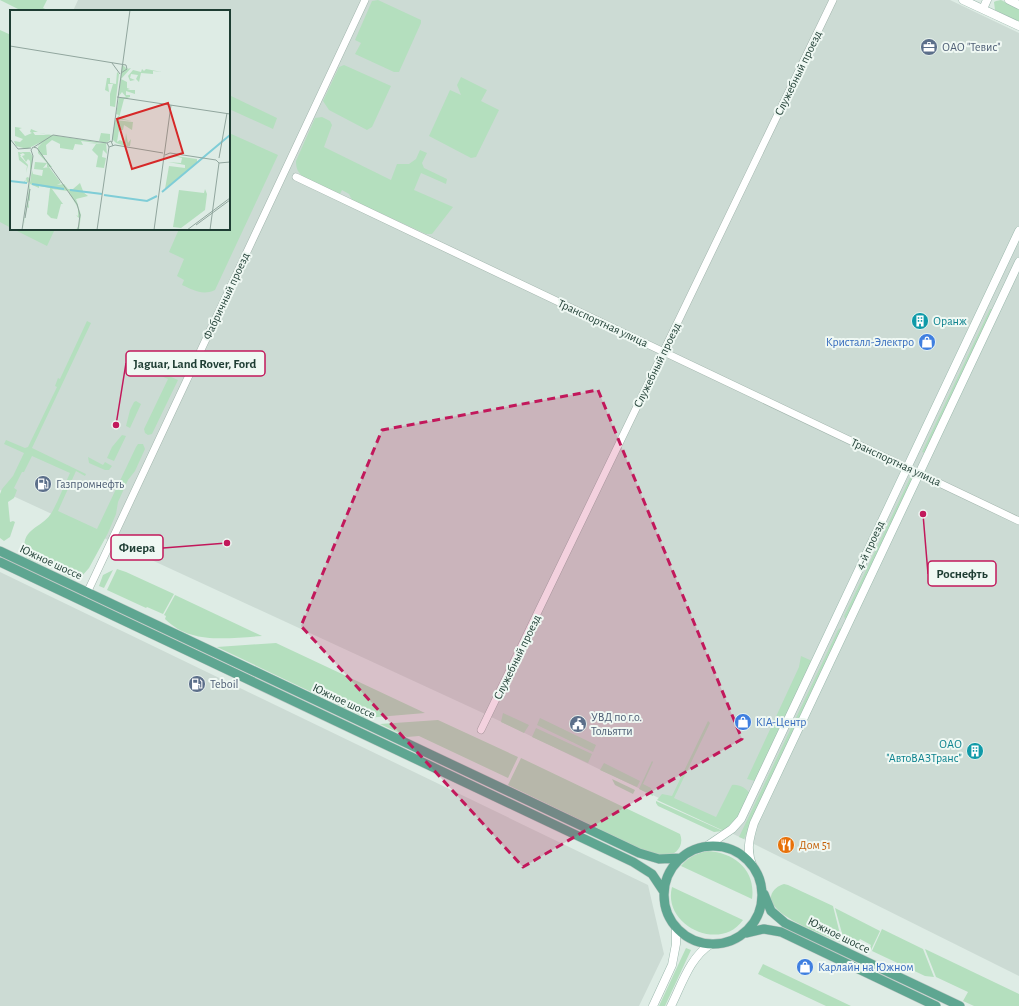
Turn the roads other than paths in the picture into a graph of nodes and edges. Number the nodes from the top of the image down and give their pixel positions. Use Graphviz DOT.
graph roads {
  1 [pos="365,0"];
  2 [pos="833,0"];
  3 [pos="963,0"];
  4 [pos="987,0"];
  5 [pos="1009,0"];
  6 [pos="1019,5"];
  7 [pos="983,9"];
  8 [pos="1019,26"];
  9 [pos="296,178"];
  10 [pos="1019,231"];
  11 [pos="1019,262"];
  12 [pos="991,291"];
  13 [pos="1003,296"];
  14 [pos="664,352"];
  15 [pos="907,468"];
  16 [pos="919,473"];
  17 [pos="1019,521"];
  18 [pos="0,551"];
  19 [pos="0,562"];
  20 [pos="88,593"];
  21 [pos="481,730"];
  22 [pos="707,846"];
  23 [pos="681,858"];
  24 [pos="753,866"];
  25 [pos="664,892"];
  26 [pos="763,893"];
  27 [pos="676,927"];
  28 [pos="743,934"];
  29 [pos="711,944"];
  30 [pos="653,1006"];
  31 [pos="671,1006"];
  32 [pos="936,1006"];
  33 [pos="960,1006"];
  1 -- 20 [label="street, Фабричный проезд"];
  2 -- 14 [label="street, Служебный проезд"];
  3 -- 7 [label="main road"];
  4 -- 7 [label="main road"];
  5 -- 6 [label="main road"];
  7 -- 8 [label="main road"];
  9 -- 14 [label="street, Транспортная улица"];
  10 -- 12 [label="main road, 4-й проезд"];
  11 -- 13 [label="main road, 4-й проезд"];
  12 -- 13 [label="main road"];
  12 -- 15 [label="main road, 4-й проезд"];
  13 -- 16 [label="main road, 4-й проезд"];
  14 -- 15 [label="street, Транспортная улица"];
  14 -- 21 [label="street, Служебный проезд"];
  15 -- 16 [label="street, Транспортная улица"];
  15 -- 22 [label="main road, 4-й проезд"];
  16 -- 17 [label="street, Транспортная улица"];
  16 -- 24 [label="main road, 4-й проезд"];
  18 -- 20 [label="main road, Южное шоссе"];
  19 -- 25 [label="main road, Южное шоссе"];
  20 -- 23 [label="main road, Южное шоссе"];
  22 -- 23 [label="main road"];
  22 -- 24 [label="main road"];
  23 -- 25 [label="main road"];
  24 -- 26 [label="main road"];
  25 -- 27 [label="main road"];
  26 -- 28 [label="main road"];
  26 -- 33 [label="main road, Южное шоссе"];
  27 -- 29 [label="main road"];
  27 -- 30 [label="main road"];
  28 -- 29 [label="main road"];
  28 -- 32 [label="main road, Южное шоссе"];
  29 -- 31 [label="main road"];
}
